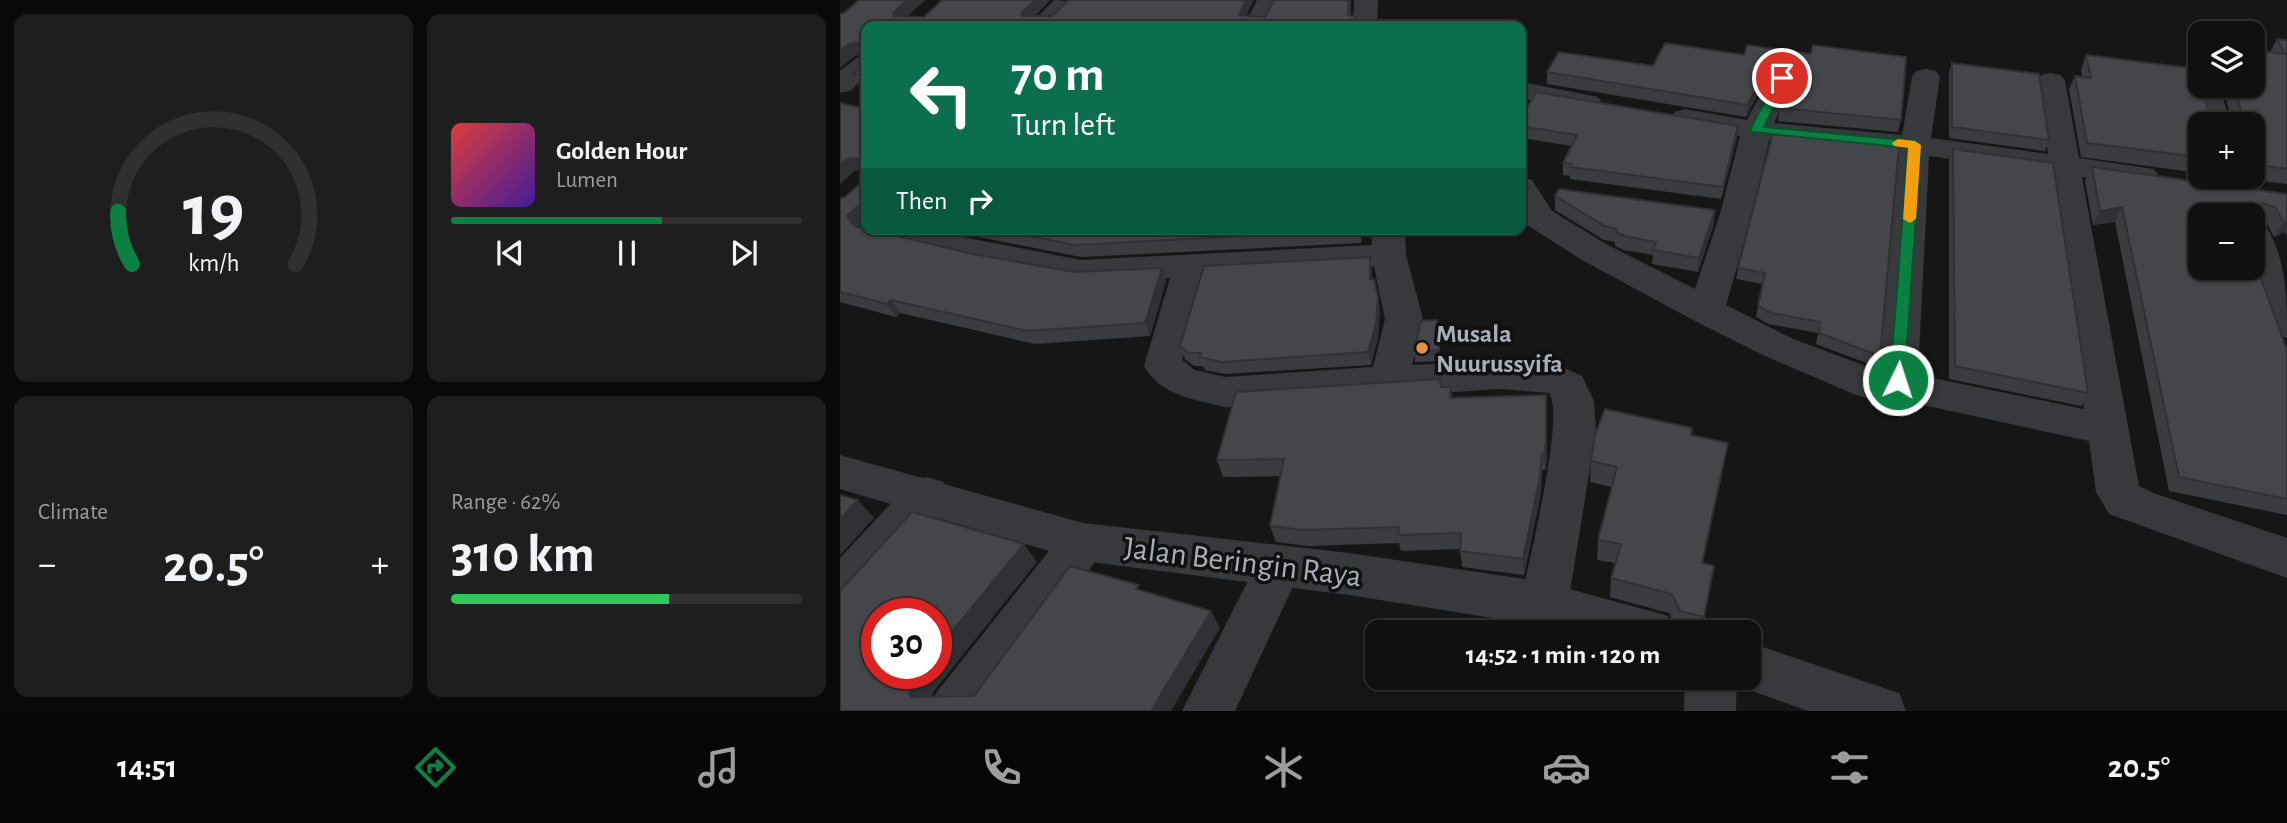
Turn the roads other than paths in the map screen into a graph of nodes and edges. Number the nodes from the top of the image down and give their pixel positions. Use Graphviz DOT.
graph roads {
  1 [pos="1269,0"];
  2 [pos="1366,0"];
  3 [pos="1066,2"];
  4 [pos="1046,21"];
  5 [pos="1258,21"];
  6 [pos="1365,21"];
  7 [pos="861,68"];
  8 [pos="1926,77"];
  9 [pos="1782,78"];
  10 [pos="2051,81"];
  11 [pos="840,87"];
  12 [pos="861,89"];
  13 [pos="1526,91"];
  14 [pos="1621,108"];
  15 [pos="1662,115"];
  16 [pos="1756,130"];
  17 [pos="1915,145"];
  18 [pos="2064,165"];
  19 [pos="2171,180"];
  20 [pos="1526,186"];
  21 [pos="1561,190"];
  22 [pos="2232,192"];
  23 [pos="1526,194"];
  24 [pos="2275,195"];
  25 [pos="840,221"];
  26 [pos="861,226"];
  27 [pos="934,235"];
  28 [pos="984,240"];
  29 [pos="1389,242"];
  30 [pos="2265,265"];
  31 [pos="1191,267"];
  32 [pos="1706,311"];
  33 [pos="2287,325"];
  34 [pos="1389,380"];
  35 [pos="1895,385"];
  36 [pos="2107,429"];
  37 [pos="840,472"];
  38 [pos="927,495"];
  39 [pos="1083,542"];
  40 [pos="2287,558"];
  41 [pos="1279,565"];
  42 [pos="840,591"];
  43 [pos="1544,604"];
  44 [pos="1605,620"];
  45 [pos="1761,670"];
  46 [pos="1711,690"];
  47 [pos="955,711"];
  48 [pos="1208,711"];
  49 [pos="1710,711"];
  50 [pos="1880,711"];
  1 -- 5 [label="street"];
  2 -- 6 [label="street"];
  3 -- 4 [label="street"];
  7 -- 11 [label="street"];
  8 -- 17 [label="street"];
  9 -- 16 [label="street"];
  10 -- 18 [label="street"];
  11 -- 12 [label="street"];
  13 -- 14 [label="street"];
  15 -- 16 [label="street"];
  16 -- 17 [label="street"];
  16 -- 32 [label="street"];
  17 -- 18 [label="street"];
  17 -- 35 [label="street"];
  18 -- 19 [label="street"];
  18 -- 36 [label="street"];
  20 -- 21 [label="street"];
  22 -- 24 [label="street"];
  23 -- 32 [label="street"];
  25 -- 26 [label="street"];
  27 -- 28 [label="street"];
  28 -- 31 [label="street"];
  29 -- 31 [label="street"];
  29 -- 34 [label="street"];
  30 -- 33 [label="street"];
  31 -- 34 [label="street"];
  32 -- 35 [label="street"];
  34 -- 43 [label="street"];
  35 -- 36 [label="street"];
  36 -- 40 [label="street"];
  37 -- 38 [label="street, Jalan Beringin Raya"];
  38 -- 39 [label="street, Jalan Beringin Raya"];
  38 -- 42 [label="street"];
  39 -- 41 [label="street, Jalan Beringin Raya"];
  39 -- 47 [label="street"];
  41 -- 43 [label="street, Jalan Beringin Raya"];
  41 -- 48 [label="street"];
  43 -- 44 [label="street, Jalan Beringin Raya"];
  45 -- 50 [label="street"];
  46 -- 49 [label="street"];
}
